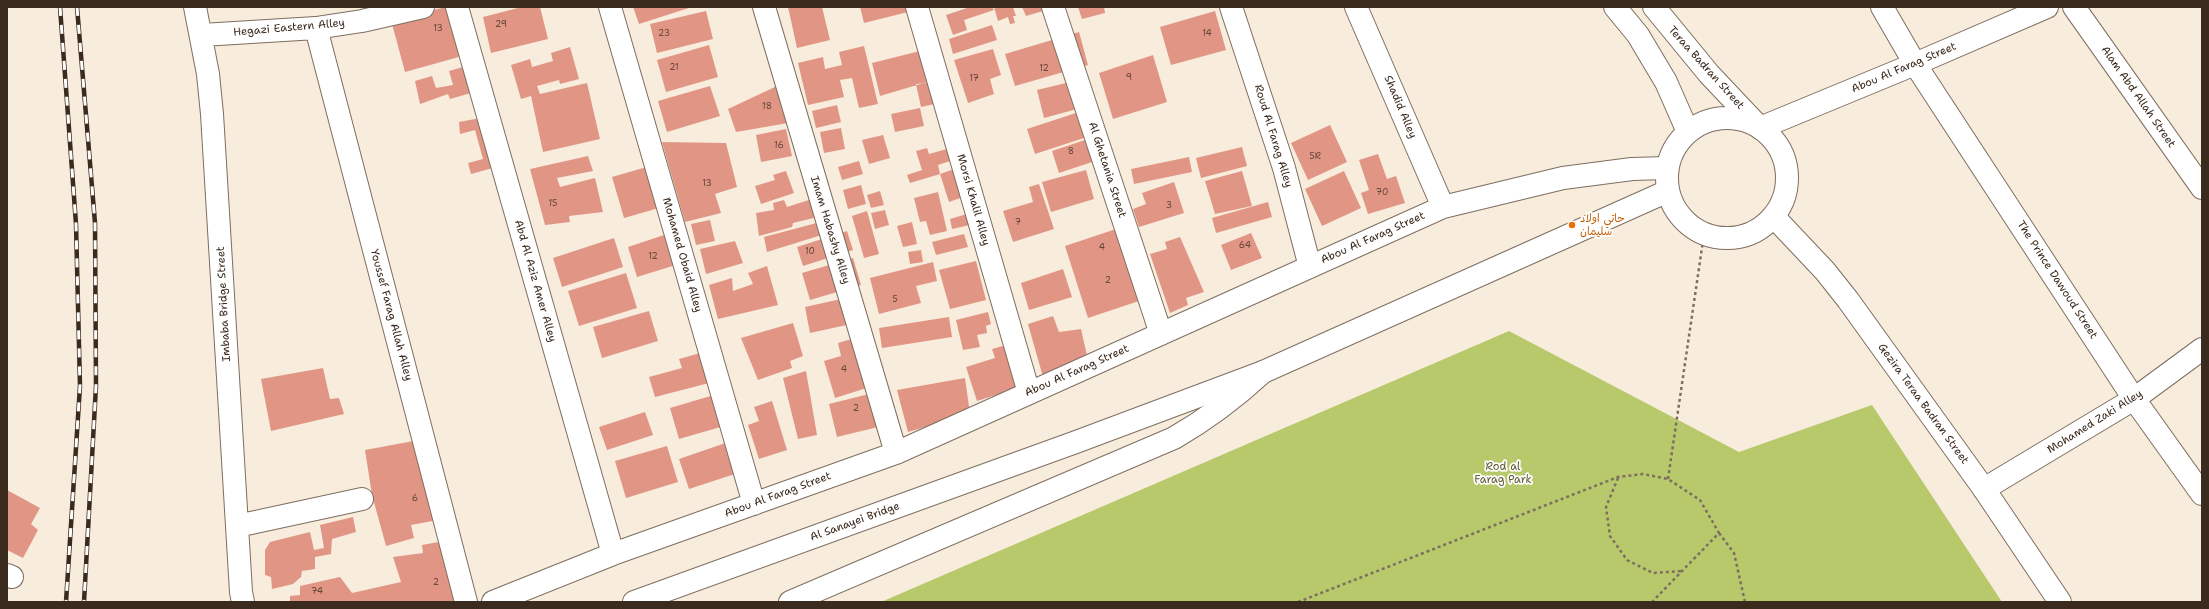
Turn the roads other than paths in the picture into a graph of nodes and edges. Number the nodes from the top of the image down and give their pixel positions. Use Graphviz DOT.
graph roads {
  1 [pos="195,7"];
  2 [pos="423,7"];
  3 [pos="457,7"];
  4 [pos="610,7"];
  5 [pos="764,7"];
  6 [pos="917,7"];
  7 [pos="1053,7"];
  8 [pos="1231,7"];
  9 [pos="1356,7"];
  10 [pos="1615,7"];
  11 [pos="1654,7"];
  12 [pos="1882,7"];
  13 [pos="2047,7"];
  14 [pos="2074,7"];
  15 [pos="361,14"];
  16 [pos="316,28"];
  17 [pos="202,35"];
  18 [pos="1916,64"];
  19 [pos="1760,128"];
  20 [pos="1688,132"];
  21 [pos="1667,168"];
  22 [pos="2202,188"];
  23 [pos="1668,191"];
  24 [pos="1443,207"];
  25 [pos="1774,217"];
  26 [pos="1310,267"];
  27 [pos="1161,334"];
  28 [pos="2202,349"];
  29 [pos="1263,372"];
  30 [pos="1029,393"];
  31 [pos="2134,399"];
  32 [pos="896,453"];
  33 [pos="1984,489"];
  34 [pos="2202,494"];
  35 [pos="362,499"];
  36 [pos="754,504"];
  37 [pos="237,526"];
  38 [pos="613,554"];
  39 [pos="243,602"];
  40 [pos="466,602"];
  41 [pos="493,602"];
  42 [pos="634,602"];
  43 [pos="790,602"];
  44 [pos="2060,602"];
  1 -- 17 [label="street, Imbaba Bridge Street"];
  2 -- 15 [label="street, Hegazi Eastern Alley"];
  3 -- 38 [label="street, Abd Al Aziz Amer Alley"];
  4 -- 36 [label="street, Mohamed Obaid Alley"];
  5 -- 32 [label="street, Imam Habashy Alley"];
  6 -- 30 [label="street, Morsi Khalil Alley"];
  7 -- 27 [label="street, Al Ghetania Street"];
  8 -- 26 [label="street, Roud Al Farag Alley"];
  9 -- 24 [label="street, Shadid Alley"];
  10 -- 20 [label="street"];
  11 -- 19 [label="street, Teraa Badran Street"];
  12 -- 18 [label="street, The Prince Dawoud Street"];
  13 -- 18 [label="street, Abou Al Farag Street"];
  14 -- 22 [label="street, Alam Abd Allah Street"];
  15 -- 16 [label="street, Hegazi Eastern Alley"];
  16 -- 17 [label="street, Hegazi Eastern Alley"];
  16 -- 40 [label="street, Youssef Farag Allah Alley"];
  17 -- 37 [label="street, Imbaba Bridge Street"];
  18 -- 19 [label="street, Abou Al Farag Street"];
  18 -- 31 [label="street, The Prince Dawoud Street"];
  19 -- 20 [label="street"];
  19 -- 25 [label="street"];
  20 -- 21 [label="street"];
  21 -- 23 [label="street"];
  21 -- 24 [label="street, Abou Al Farag Street"];
  23 -- 25 [label="street"];
  23 -- 29 [label="street"];
  24 -- 26 [label="street, Abou Al Farag Street"];
  25 -- 33 [label="street, Gezira Teraa Badran Street"];
  26 -- 27 [label="street, Abou Al Farag Street"];
  27 -- 30 [label="street, Abou Al Farag Street"];
  28 -- 31 [label="street, Mohamed Zaki Alley"];
  29 -- 42 [label="street, Al Sanayei Bridge"];
  29 -- 43 [label="street"];
  30 -- 32 [label="street, Abou Al Farag Street"];
  31 -- 33 [label="street, Mohamed Zaki Alley"];
  31 -- 34 [label="street, The Prince Dawoud Street"];
  32 -- 36 [label="street, Abou Al Farag Street"];
  33 -- 44 [label="street, Gezira Teraa Badran Street"];
  35 -- 37 [label="street"];
  36 -- 38 [label="street, Abou Al Farag Street"];
  37 -- 39 [label="street, Imbaba Bridge Street"];
  38 -- 41 [label="street, Abou Al Farag Street"];
}
